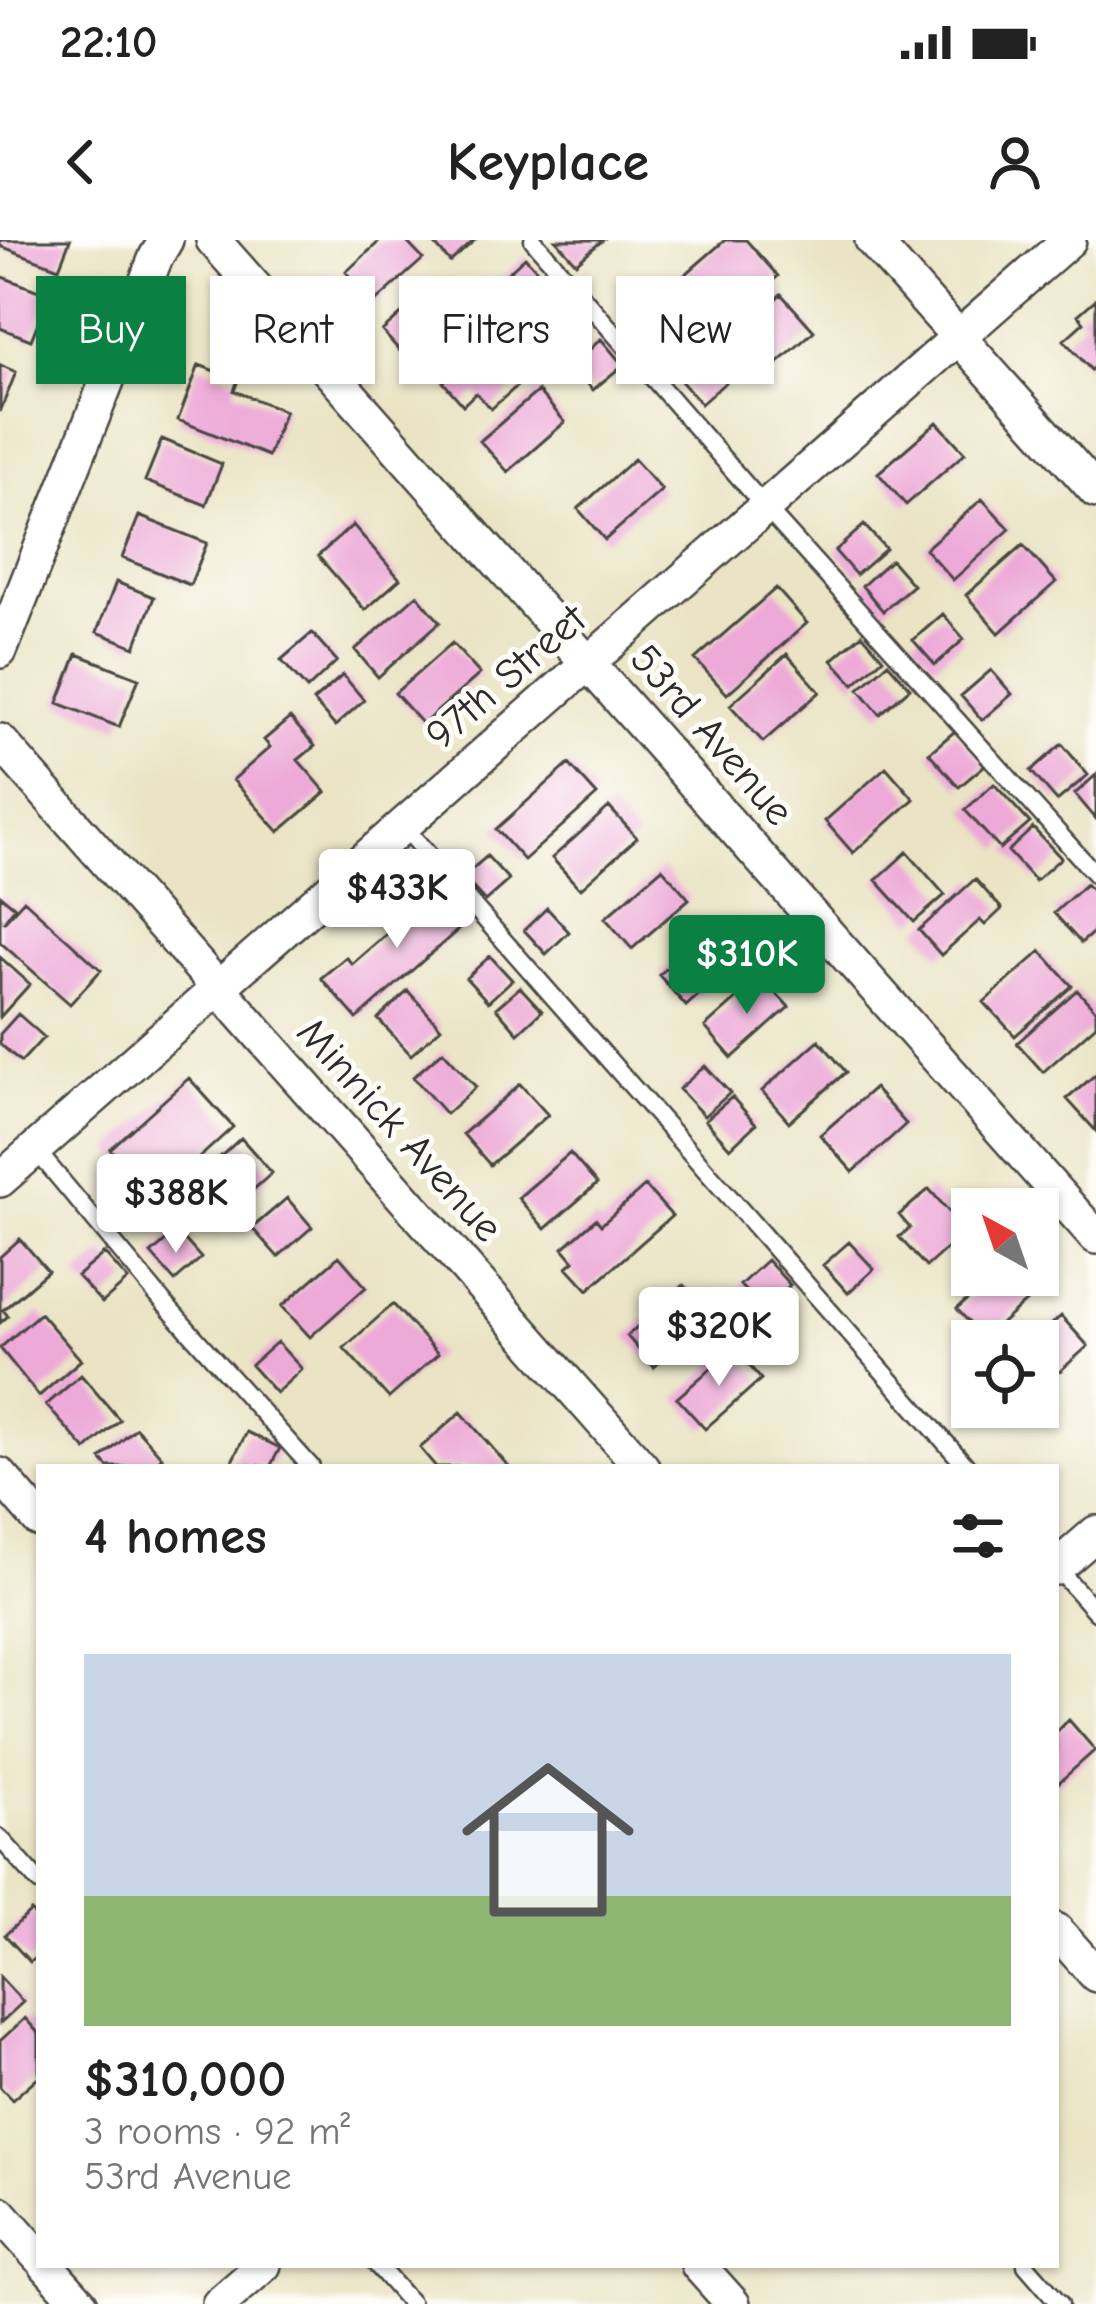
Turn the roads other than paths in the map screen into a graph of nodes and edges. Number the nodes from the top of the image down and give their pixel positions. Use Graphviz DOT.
graph roads {
  1 [pos="166,240"];
  2 [pos="213,240"];
  3 [pos="533,240"];
  4 [pos="872,240"];
  5 [pos="1069,240"];
  6 [pos="959,337"];
  7 [pos="1096,491"];
  8 [pos="765,507"];
  9 [pos="0,651"];
  10 [pos="589,662"];
  11 [pos="0,741"];
  12 [pos="403,826"];
  13 [pos="1096,875"];
  14 [pos="217,989"];
  15 [pos="35,1149"];
  16 [pos="0,1180"];
  17 [pos="1096,1237"];
  18 [pos="308,1464"];
  19 [pos="639,1464"];
  20 [pos="965,1464"];
  21 [pos="0,1475"];
  22 [pos="36,1517"];
  23 [pos="1096,1533"];
  24 [pos="1059,1565"];
  25 [pos="1059,1571"];
  26 [pos="1096,1612"];
  27 [pos="0,1838"];
  28 [pos="36,1879"];
  29 [pos="1059,1933"];
  30 [pos="1096,1975"];
  31 [pos="0,2213"];
  32 [pos="36,2254"];
  33 [pos="49,2268"];
  34 [pos="261,2268"];
  35 [pos="380,2268"];
  36 [pos="701,2268"];
  37 [pos="1029,2268"];
  38 [pos="80,2304"];
  39 [pos="219,2304"];
  40 [pos="411,2304"];
  41 [pos="733,2304"];
  42 [pos="1060,2304"];
  1 -- 9 [label="street"];
  2 -- 10 [label="street, 53rd Avenue"];
  3 -- 8 [label="lane"];
  4 -- 6 [label="street"];
  5 -- 6 [label="street, 97th Street"];
  6 -- 7 [label="street"];
  6 -- 8 [label="street, 97th Street"];
  8 -- 10 [label="street, 97th Street"];
  8 -- 13 [label="lane"];
  10 -- 12 [label="street, 97th Street"];
  10 -- 17 [label="street, 53rd Avenue"];
  11 -- 14 [label="street, Minnick Avenue"];
  12 -- 14 [label="street, 97th Street"];
  12 -- 20 [label="lane"];
  14 -- 15 [label="street, 97th Street"];
  14 -- 19 [label="street, Minnick Avenue"];
  15 -- 16 [label="street, 97th Street"];
  15 -- 18 [label="lane"];
  21 -- 22 [label="street"];
  23 -- 24 [label="street"];
  25 -- 26 [label="lane"];
  27 -- 28 [label="lane"];
  29 -- 30 [label="street"];
  31 -- 32 [label="street"];
  33 -- 38 [label="street"];
  34 -- 39 [label="street"];
  35 -- 40 [label="lane"];
  36 -- 41 [label="street"];
  37 -- 42 [label="lane"];
}
